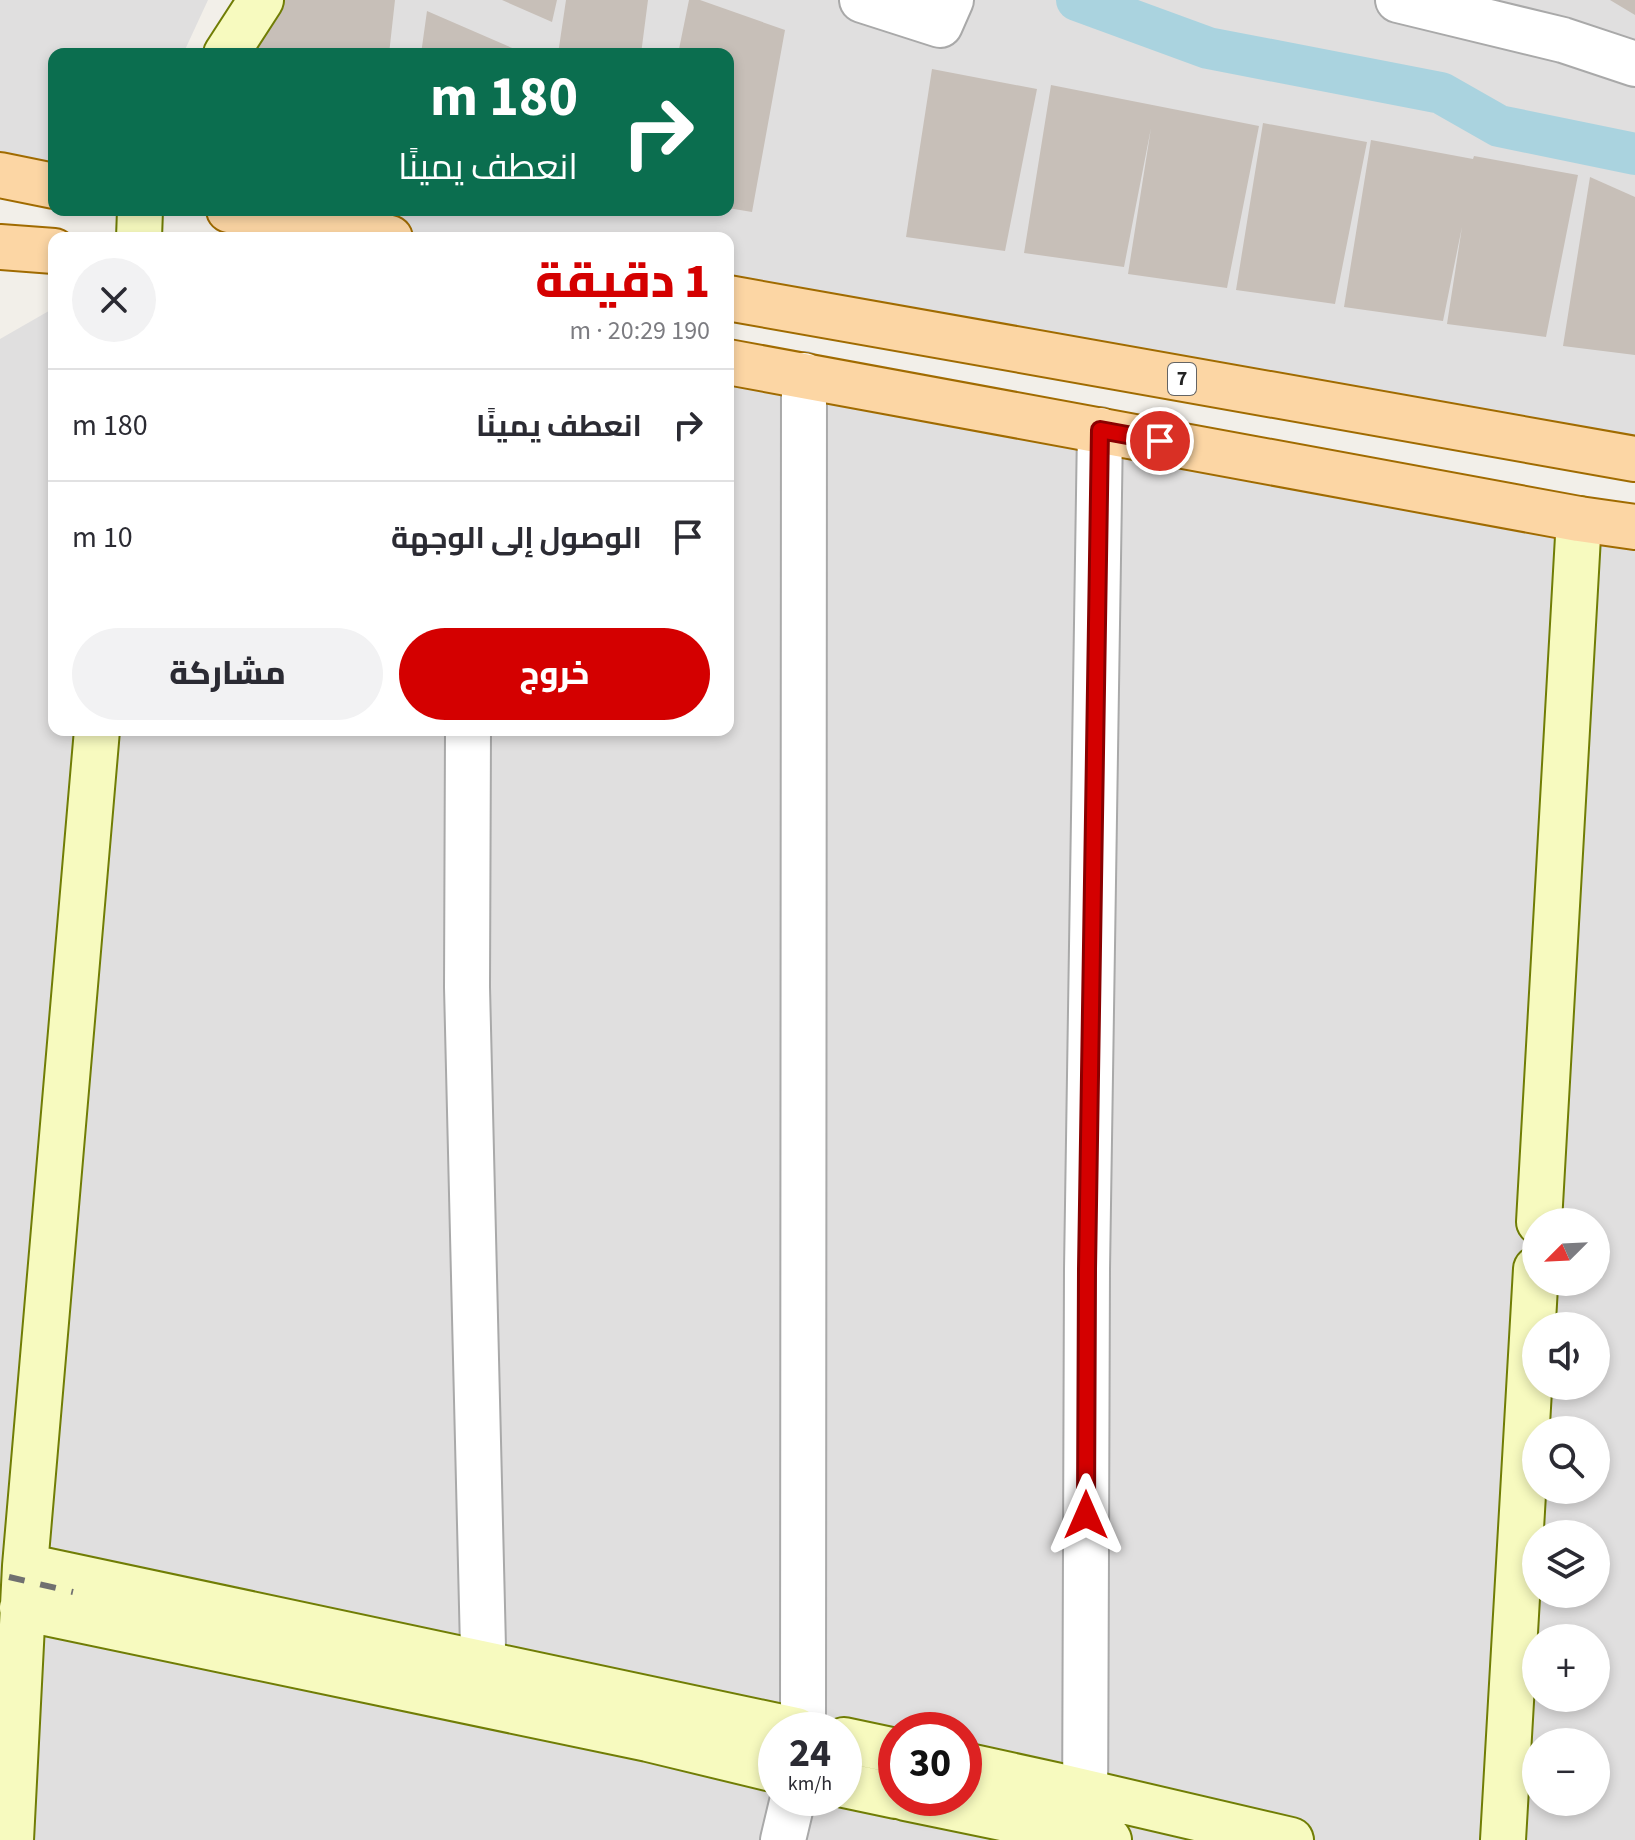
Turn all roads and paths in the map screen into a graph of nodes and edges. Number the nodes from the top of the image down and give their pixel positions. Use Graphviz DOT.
graph roads {
  1 [pos="862,0"];
  2 [pos="951,0"];
  3 [pos="1398,0"];
  4 [pos="1635,64"];
  5 [pos="0,175"];
  6 [pos="48,185"];
  7 [pos="264,216"];
  8 [pos="356,232"];
  9 [pos="0,247"];
  10 [pos="48,251"];
  11 [pos="734,299"];
  12 [pos="734,363"];
  13 [pos="804,375"];
  14 [pos="1100,430"];
  15 [pos="1635,459"];
  16 [pos="1579,519"];
  17 [pos="1635,527"];
  18 [pos="96,736"];
  19 [pos="468,736"];
  20 [pos="1540,1208"];
  21 [pos="1534,1296"];
  22 [pos="23,1587"];
  23 [pos="482,1684"];
  24 [pos="803,1712"];
  25 [pos="758,1724"];
  26 [pos="758,1766"];
  27 [pos="982,1774"];
  28 [pos="982,1810"];
  29 [pos="789,1816"];
  30 [pos="1091,1827"];
  31 [pos="11,1840"];
  32 [pos="783,1840"];
  33 [pos="1291,1840"];
  34 [pos="1503,1840"];
  1 -- 2 [label="street"];
  3 -- 4 [label="street"];
  5 -- 6 [label="main road"];
  7 -- 8 [label="main road"];
  9 -- 10 [label="main road"];
  11 -- 15 [label="main road, 7"];
  12 -- 13 [label="main road"];
  13 -- 14 [label="main road"];
  13 -- 24 [label="street"];
  14 -- 16 [label="main road"];
  14 -- 30 [label="street"];
  16 -- 17 [label="main road"];
  16 -- 20 [label="street"];
  18 -- 22 [label="street"];
  19 -- 23 [label="street"];
  21 -- 34 [label="street"];
  22 -- 23 [label="street"];
  22 -- 31 [label="street"];
  23 -- 25 [label="street"];
  23 -- 26 [label="street"];
  27 -- 30 [label="street"];
  28 -- 30 [label="street"];
  29 -- 32 [label="street"];
  30 -- 33 [label="street"];
}
